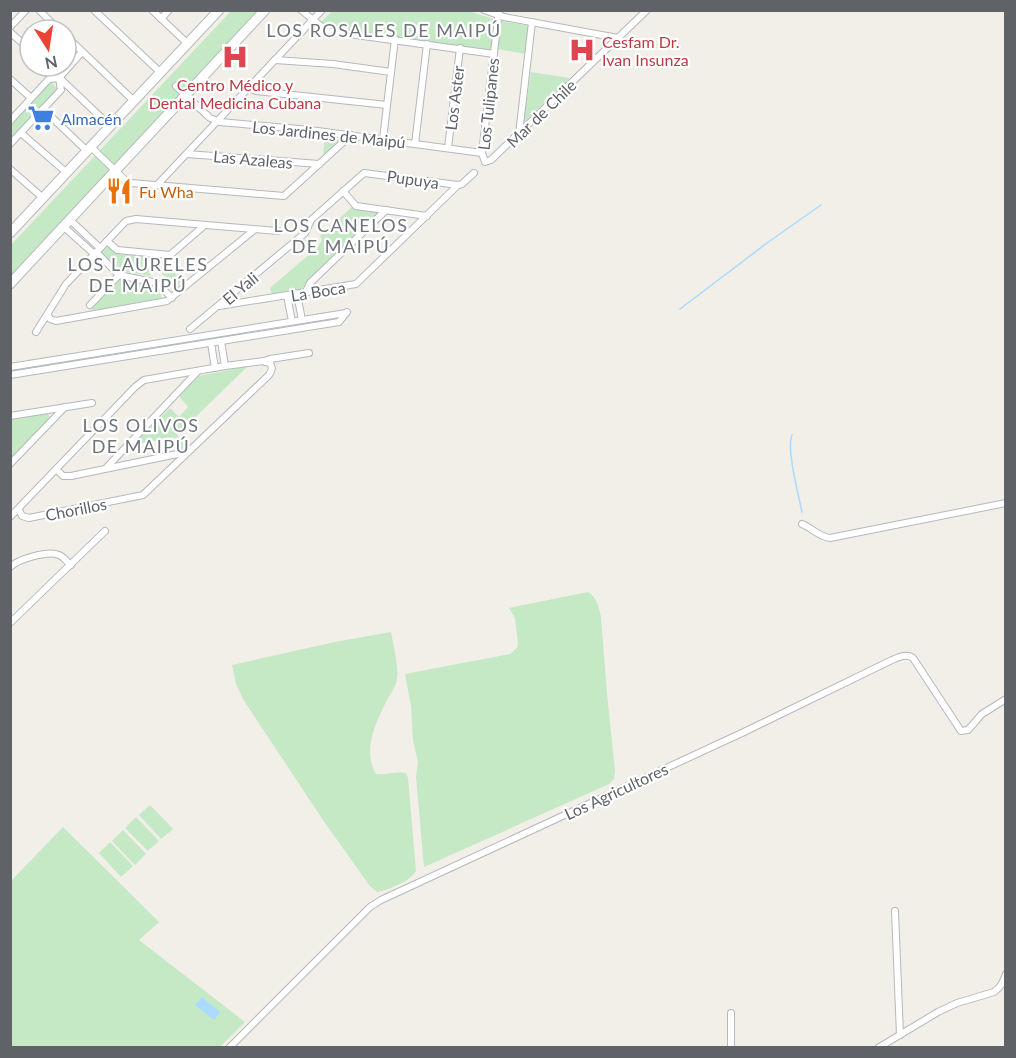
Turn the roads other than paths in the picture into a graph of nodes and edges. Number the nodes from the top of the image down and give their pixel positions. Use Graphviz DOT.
graph roads {
  1 [pos="26,10"];
  2 [pos="93,10"];
  3 [pos="152,10"];
  4 [pos="169,10"];
  5 [pos="219,10"];
  6 [pos="265,10"];
  7 [pos="301,10"];
  8 [pos="322,10"];
  9 [pos="484,10"];
  10 [pos="647,10"];
  11 [pos="498,13"];
  12 [pos="160,19"];
  13 [pos="313,20"];
  14 [pos="532,22"];
  15 [pos="10,27"];
  16 [pos="618,38"];
  17 [pos="395,39"];
  18 [pos="188,44"];
  19 [pos="427,44"];
  20 [pos="78,48"];
  21 [pos="460,48"];
  22 [pos="82,52"];
  23 [pos="494,54"];
  24 [pos="78,57"];
  25 [pos="275,60"];
  26 [pos="391,72"];
  27 [pos="160,73"];
  28 [pos="59,78"];
  29 [pos="10,79"];
  30 [pos="176,86"];
  31 [pos="249,88"];
  32 [pos="186,95"];
  33 [pos="31,98"];
  34 [pos="134,101"];
  35 [pos="387,105"];
  36 [pos="43,109"];
  37 [pos="10,121"];
  38 [pos="217,122"];
  39 [pos="111,126"];
  40 [pos="21,133"];
  41 [pos="519,134"];
  42 [pos="351,135"];
  43 [pos="383,140"];
  44 [pos="10,144"];
  45 [pos="415,144"];
  46 [pos="448,148"];
  47 [pos="89,149"];
  48 [pos="482,153"];
  49 [pos="187,154"];
  50 [pos="485,162"];
  51 [pos="319,164"];
  52 [pos="10,169"];
  53 [pos="115,171"];
  54 [pos="67,173"];
  55 [pos="367,173"];
  56 [pos="474,173"];
  57 [pos="157,185"];
  58 [pos="458,185"];
  59 [pos="343,191"];
  60 [pos="43,198"];
  61 [pos="386,210"];
  62 [pos="427,216"];
  63 [pos="14,221"];
  64 [pos="66,223"];
  65 [pos="205,225"];
  66 [pos="254,230"];
  67 [pos="278,231"];
  68 [pos="10,233"];
  69 [pos="107,241"];
  70 [pos="97,251"];
  71 [pos="119,275"];
  72 [pos="10,284"];
  73 [pos="308,292"];
  74 [pos="297,294"];
  75 [pos="287,296"];
  76 [pos="172,298"];
  77 [pos="90,305"];
  78 [pos="218,306"];
  79 [pos="48,315"];
  80 [pos="302,320"];
  81 [pos="292,321"];
  82 [pos="252,328"];
  83 [pos="190,329"];
  84 [pos="36,332"];
  85 [pos="254,336"];
  86 [pos="221,341"];
  87 [pos="211,343"];
  88 [pos="152,344"];
  89 [pos="153,352"];
  90 [pos="309,352"];
  91 [pos="264,362"];
  92 [pos="225,366"];
  93 [pos="10,367"];
  94 [pos="215,368"];
  95 [pos="197,371"];
  96 [pos="10,375"];
  97 [pos="92,403"];
  98 [pos="65,407"];
  99 [pos="10,416"];
  100 [pos="188,452"];
  101 [pos="10,464"];
  102 [pos="106,468"];
  103 [pos="57,470"];
  104 [pos="1005,503"];
  105 [pos="19,510"];
  106 [pos="10,517"];
  107 [pos="801,524"];
  108 [pos="105,531"];
  109 [pos="70,565"];
  110 [pos="10,567"];
  111 [pos="11,620"];
  112 [pos="1005,699"];
  113 [pos="895,911"];
  114 [pos="1005,974"];
  115 [pos="731,1013"];
  116 [pos="900,1035"];
  117 [pos="229,1047"];
  118 [pos="731,1047"];
  119 [pos="878,1047"];
  1 -- 15 [label="street"];
  2 -- 27 [label="street"];
  3 -- 12 [label="street"];
  4 -- 12 [label="street"];
  5 -- 18 [label="street"];
  6 -- 32 [label="street"];
  7 -- 13 [label="street"];
  8 -- 13 [label="street"];
  9 -- 11 [label="street"];
  10 -- 16 [label="street, Mar de Chile"];
  11 -- 14 [label="street"];
  11 -- 23 [label="street, Los Tulipanes"];
  12 -- 18 [label="street"];
  13 -- 17 [label="street"];
  13 -- 25 [label="street"];
  14 -- 16 [label="street"];
  14 -- 41 [label="street"];
  16 -- 41 [label="street, Mar de Chile"];
  17 -- 19 [label="street"];
  17 -- 26 [label="street"];
  18 -- 27 [label="street"];
  19 -- 21 [label="street"];
  19 -- 45 [label="street"];
  20 -- 22 [label="street"];
  21 -- 23 [label="street"];
  21 -- 46 [label="street, Los Aster"];
  22 -- 24 [label="street"];
  22 -- 34 [label="street"];
  23 -- 48 [label="street, Los Tulipanes"];
  25 -- 26 [label="street"];
  25 -- 31 [label="street"];
  26 -- 35 [label="street"];
  27 -- 34 [label="street"];
  28 -- 33 [label="street"];
  28 -- 36 [label="street"];
  28 -- 39 [label="street"];
  29 -- 33 [label="street"];
  30 -- 32 [label="street"];
  31 -- 35 [label="street"];
  31 -- 38 [label="street"];
  32 -- 38 [label="street"];
  32 -- 53 [label="street"];
  33 -- 37 [label="street"];
  34 -- 39 [label="street"];
  35 -- 43 [label="street"];
  36 -- 40 [label="street"];
  36 -- 47 [label="street"];
  38 -- 42 [label="street, Los Jardines de Maipú"];
  38 -- 49 [label="street"];
  39 -- 47 [label="street"];
  40 -- 44 [label="street"];
  40 -- 54 [label="street"];
  41 -- 50 [label="street, Mar de Chile"];
  42 -- 43 [label="street, Los Jardines de Maipú"];
  42 -- 51 [label="street"];
  43 -- 45 [label="street, Los Jardines de Maipú"];
  45 -- 46 [label="street, Los Jardines de Maipú"];
  46 -- 48 [label="street, Los Jardines de Maipú"];
  47 -- 53 [label="street"];
  47 -- 54 [label="street"];
  48 -- 50 [label="street, Los Tulipanes"];
  49 -- 51 [label="street, Las Azaleas"];
  49 -- 57 [label="street"];
  51 -- 57 [label="street"];
  52 -- 60 [label="street"];
  53 -- 57 [label="street"];
  53 -- 64 [label="street"];
  54 -- 60 [label="street"];
  55 -- 58 [label="street, Pupuya"];
  55 -- 59 [label="street, El Yali"];
  56 -- 58 [label="street, La Boca"];
  58 -- 62 [label="street, La Boca"];
  59 -- 61 [label="street"];
  59 -- 78 [label="street, El Yali"];
  60 -- 63 [label="street"];
  61 -- 62 [label="street"];
  61 -- 73 [label="street"];
  62 -- 73 [label="street, La Boca"];
  63 -- 68 [label="street"];
  64 -- 70 [label="street"];
  64 -- 72 [label="street"];
  65 -- 66 [label="street"];
  65 -- 69 [label="street"];
  65 -- 69 [label="street"];
  66 -- 67 [label="street"];
  66 -- 76 [label="street"];
  69 -- 70 [label="street"];
  70 -- 71 [label="street"];
  70 -- 79 [label="street"];
  71 -- 76 [label="street"];
  71 -- 77 [label="street"];
  73 -- 74 [label="street, La Boca"];
  74 -- 75 [label="street, La Boca"];
  74 -- 80 [label="street"];
  75 -- 78 [label="street, La Boca"];
  75 -- 81 [label="street"];
  76 -- 79 [label="street"];
  78 -- 83 [label="street, El Yali"];
  79 -- 84 [label="street"];
  80 -- 81 [label="street"];
  80 -- 85 [label="street"];
  81 -- 82 [label="street"];
  82 -- 85 [label="street"];
  82 -- 88 [label="street"];
  85 -- 86 [label="street"];
  86 -- 87 [label="street"];
  86 -- 92 [label="street"];
  87 -- 89 [label="street"];
  87 -- 94 [label="street"];
  88 -- 89 [label="street"];
  88 -- 93 [label="street"];
  89 -- 96 [label="street"];
  90 -- 91 [label="street"];
  91 -- 92 [label="street"];
  91 -- 100 [label="street"];
  92 -- 94 [label="street"];
  94 -- 95 [label="street"];
  95 -- 102 [label="street"];
  95 -- 103 [label="street"];
  97 -- 98 [label="street"];
  98 -- 99 [label="street"];
  98 -- 101 [label="street"];
  100 -- 102 [label="street"];
  100 -- 105 [label="street, Chorillos"];
  102 -- 103 [label="street"];
  103 -- 105 [label="street"];
  104 -- 107 [label="street"];
  105 -- 106 [label="street"];
  108 -- 109 [label="street"];
  109 -- 110 [label="street"];
  109 -- 111 [label="street"];
  112 -- 117 [label="street, Los Agricultores"];
  113 -- 116 [label="street"];
  114 -- 116 [label="street"];
  115 -- 118 [label="street"];
  116 -- 119 [label="street"];
}
